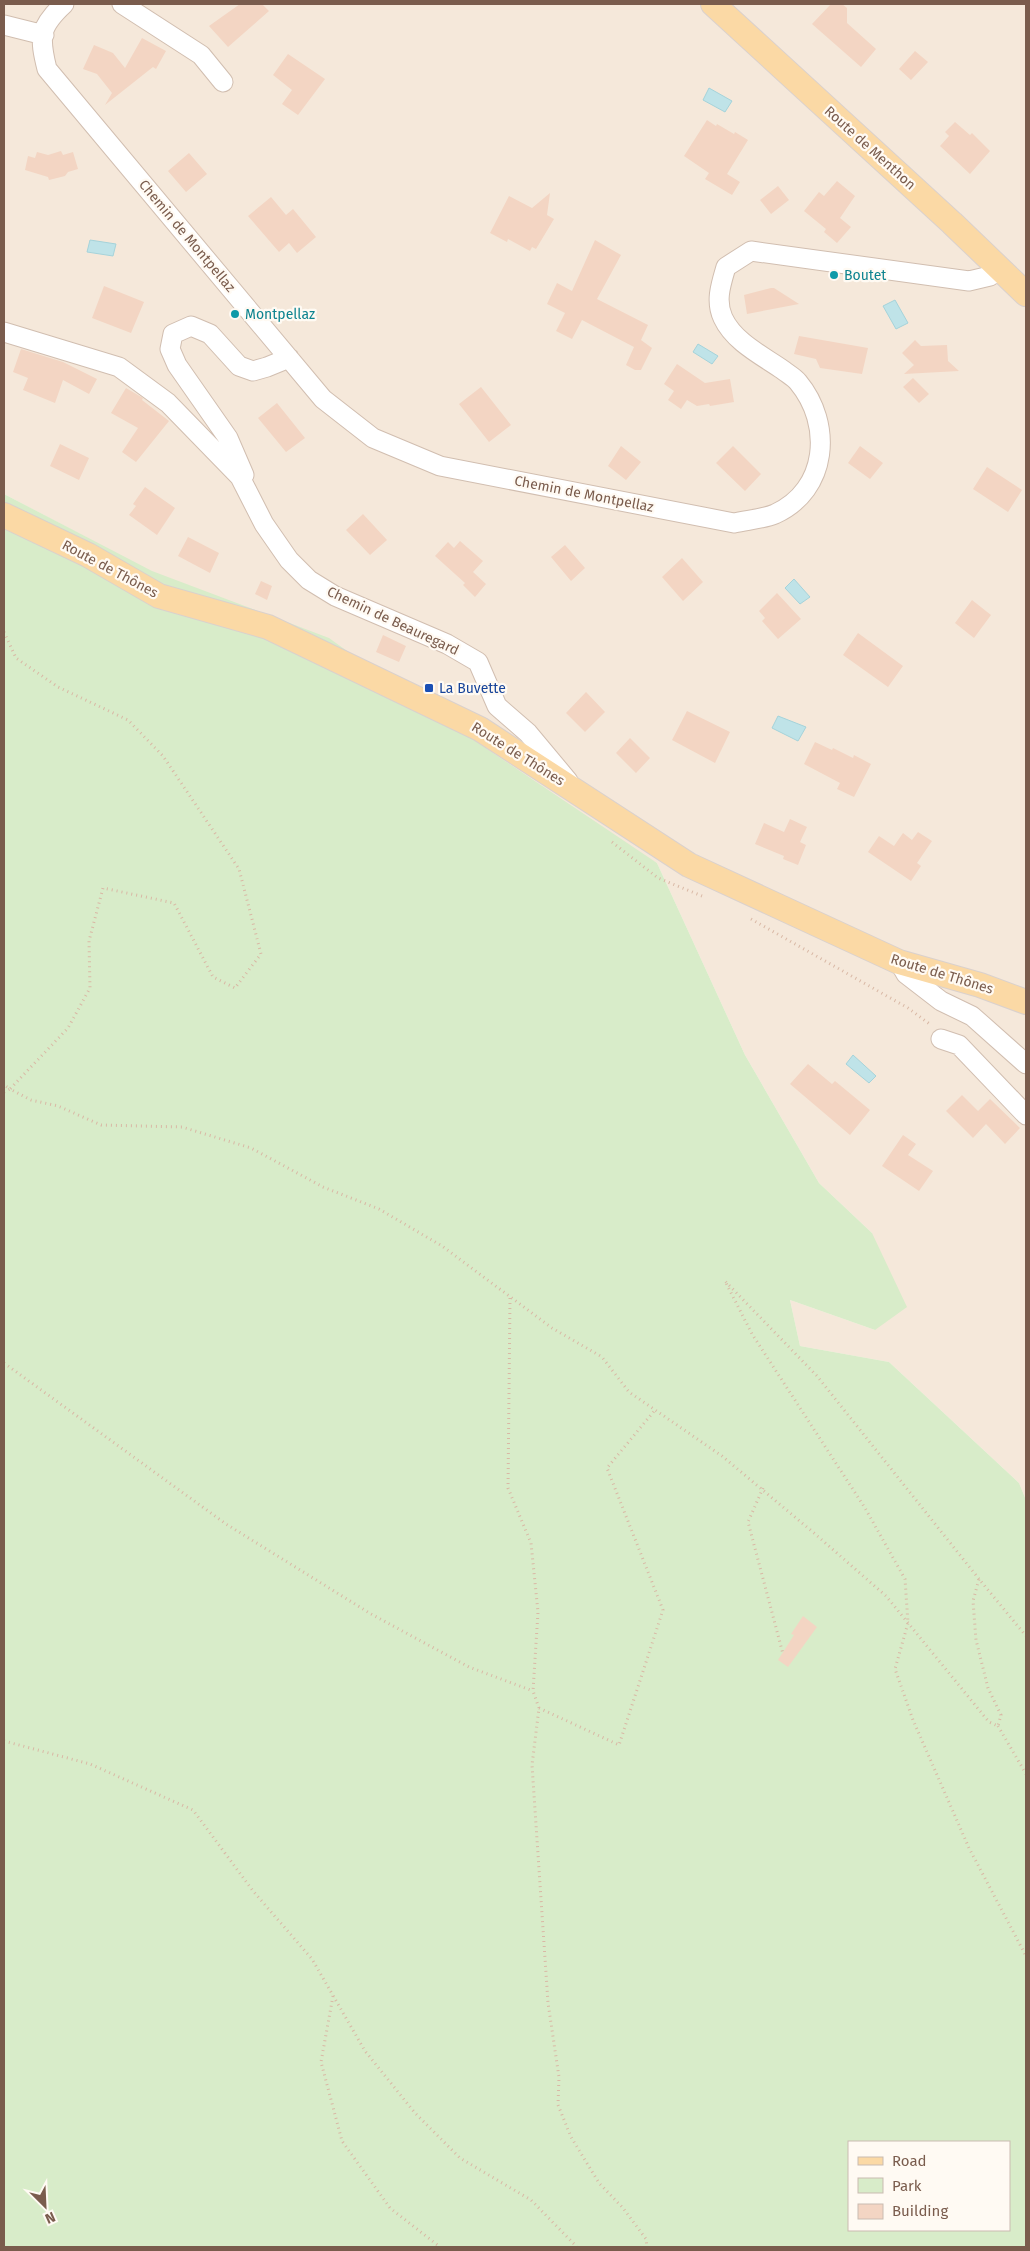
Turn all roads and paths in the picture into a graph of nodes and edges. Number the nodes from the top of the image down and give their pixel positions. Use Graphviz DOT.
graph roads {
  1 [pos="64,4"];
  2 [pos="122,4"];
  3 [pos="712,4"];
  4 [pos="4,25"];
  5 [pos="44,35"];
  6 [pos="223,82"];
  7 [pos="1000,269"];
  8 [pos="1026,294"];
  9 [pos="4,332"];
  10 [pos="289,358"];
  11 [pos="248,493"];
  12 [pos="4,515"];
  13 [pos="4,632"];
  14 [pos="497,706"];
  15 [pos="469,723"];
  16 [pos="577,792"];
  17 [pos="899,962"];
  18 [pos="1026,1002"];
  19 [pos="941,1039"];
  20 [pos="1026,1064"];
  21 [pos="4,1085"];
  22 [pos="10,1089"];
  23 [pos="4,1092"];
  24 [pos="1026,1115"];
  25 [pos="510,1298"];
  26 [pos="4,1363"];
  27 [pos="655,1410"];
  28 [pos="763,1488"];
  29 [pos="979,1579"];
  30 [pos="908,1623"];
  31 [pos="1026,1636"];
  32 [pos="783,1654"];
  33 [pos="533,1691"];
  34 [pos="539,1708"];
  35 [pos="998,1726"];
  36 [pos="4,1741"];
  37 [pos="1026,1774"];
  38 [pos="1026,1956"];
  39 [pos="333,1995"];
  40 [pos="440,2247"];
  41 [pos="577,2247"];
  42 [pos="647,2247"];
  1 -- 5 [label="street, Chemin de Montpellaz"];
  2 -- 6 [label="street"];
  3 -- 7 [label="main road, Route de Menthon"];
  4 -- 5 [label="street"];
  5 -- 10 [label="street, Chemin de Montpellaz"];
  7 -- 8 [label="main road, Route de Menthon"];
  7 -- 10 [label="street, Chemin de Montpellaz"];
  9 -- 11 [label="street, Chemin de Beauregard"];
  10 -- 11 [label="street"];
  11 -- 14 [label="street, Chemin de Beauregard"];
  12 -- 15 [label="main road, Route de Thônes"];
  13 -- 22 [label="path"];
  14 -- 15 [label="street"];
  14 -- 16 [label="street"];
  15 -- 16 [label="main road, Route de Thônes"];
  16 -- 17 [label="main road, Route de Thônes"];
  17 -- 18 [label="main road, Route de Thônes"];
  17 -- 20 [label="street"];
  19 -- 24 [label="street"];
  21 -- 22 [label="path"];
  22 -- 23 [label="path"];
  22 -- 25 [label="path"];
  25 -- 27 [label="path"];
  25 -- 33 [label="path"];
  26 -- 33 [label="path"];
  27 -- 28 [label="path"];
  27 -- 34 [label="path"];
  28 -- 30 [label="path"];
  28 -- 32 [label="path"];
  29 -- 30 [label="path"];
  29 -- 31 [label="path"];
  29 -- 35 [label="path"];
  30 -- 35 [label="path"];
  30 -- 38 [label="path"];
  33 -- 34 [label="path"];
  34 -- 42 [label="path"];
  35 -- 37 [label="path"];
  36 -- 39 [label="path"];
  39 -- 40 [label="path"];
  39 -- 41 [label="path"];
}
